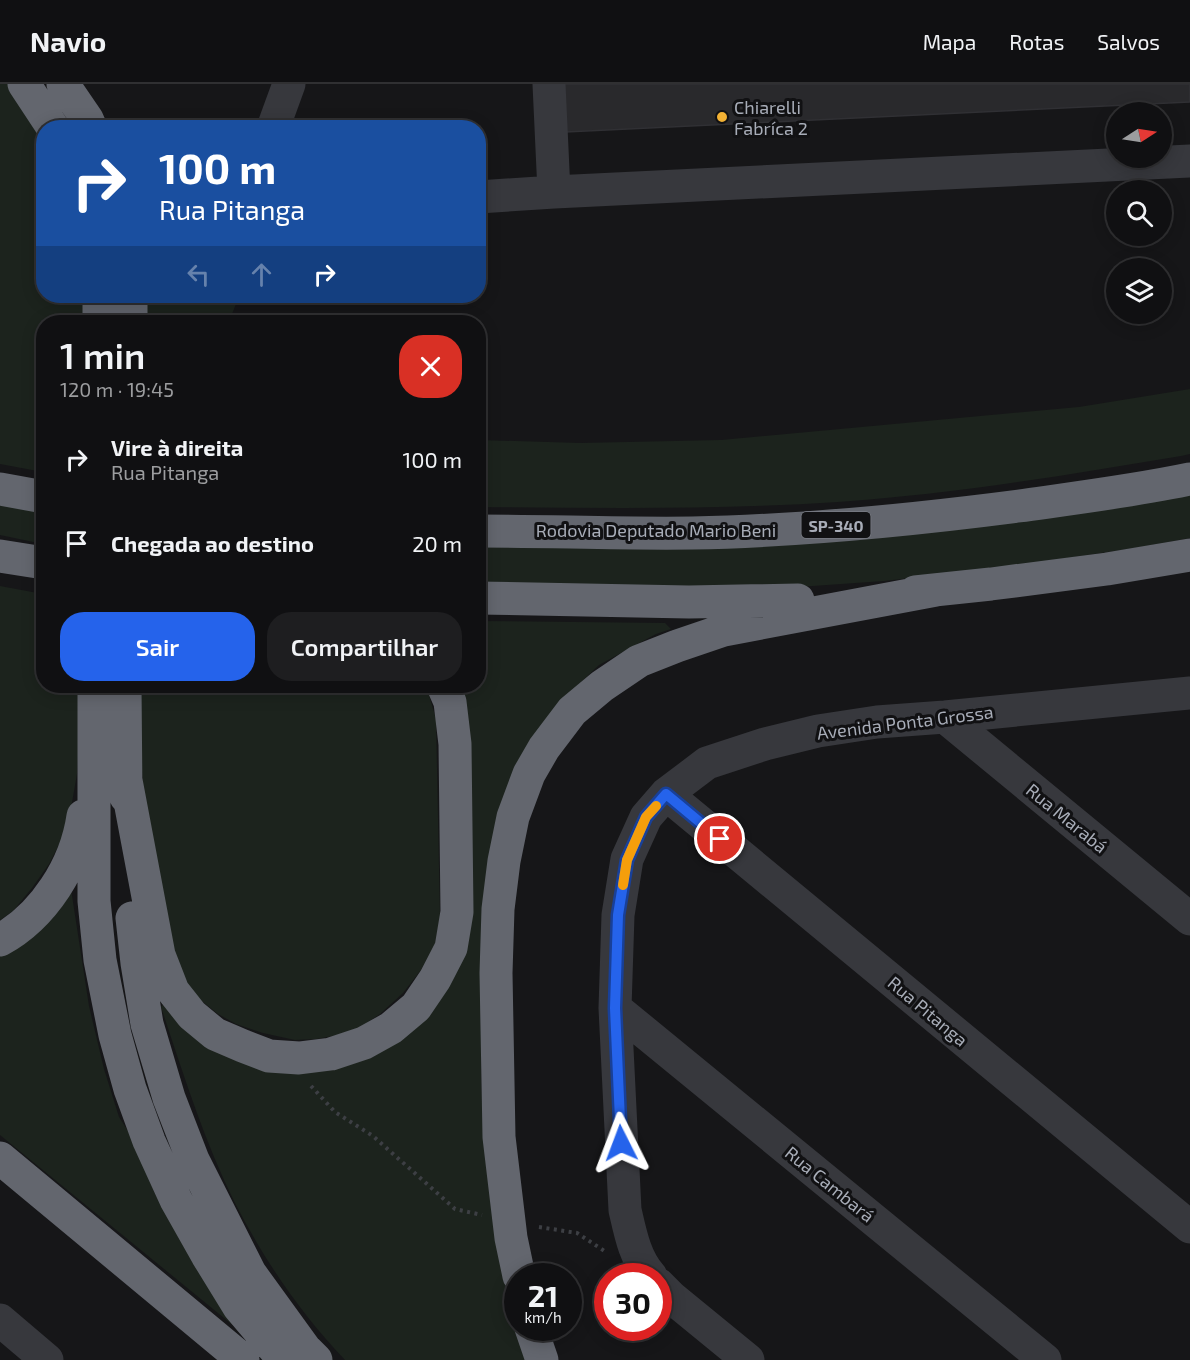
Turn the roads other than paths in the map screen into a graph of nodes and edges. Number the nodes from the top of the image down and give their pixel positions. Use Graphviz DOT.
graph roads {
  1 [pos="24,84"];
  2 [pos="63,84"];
  3 [pos="288,84"];
  4 [pos="549,84"];
  5 [pos="47,120"];
  6 [pos="88,120"];
  7 [pos="276,120"];
  8 [pos="1190,161"];
  9 [pos="554,192"];
  10 [pos="486,196"];
  11 [pos="1190,479"];
  12 [pos="0,489"];
  13 [pos="36,496"];
  14 [pos="486,531"];
  15 [pos="1190,555"];
  16 [pos="0,556"];
  17 [pos="36,563"];
  18 [pos="36,565"];
  19 [pos="0,567"];
  20 [pos="936,590"];
  21 [pos="486,598"];
  22 [pos="94,693"];
  23 [pos="124,693"];
  24 [pos="447,693"];
  25 [pos="1190,693"];
  26 [pos="945,717"];
  27 [pos="93,749"];
  28 [pos="125,775"];
  29 [pos="666,794"];
  30 [pos="1190,919"];
  31 [pos="0,940"];
  32 [pos="615,1008"];
  33 [pos="0,1158"];
  34 [pos="1190,1227"];
  35 [pos="517,1263"];
  36 [pos="642,1263"];
  37 [pos="672,1298"];
  38 [pos="0,1320"];
  39 [pos="535,1341"];
  40 [pos="47,1360"];
  41 [pos="243,1360"];
  42 [pos="284,1360"];
  43 [pos="316,1360"];
  44 [pos="542,1360"];
  45 [pos="748,1360"];
  46 [pos="1045,1360"];
  1 -- 5 [label="highway"];
  2 -- 6 [label="highway"];
  3 -- 7 [label="street"];
  4 -- 9 [label="street"];
  8 -- 9 [label="street"];
  9 -- 10 [label="street"];
  11 -- 14 [label="highway, Rodovia Deputado Mario Beni / SP-340"];
  12 -- 13 [label="highway"];
  15 -- 20 [label="highway"];
  16 -- 17 [label="highway"];
  18 -- 19 [label="highway"];
  20 -- 21 [label="highway"];
  20 -- 35 [label="highway"];
  22 -- 27 [label="highway"];
  23 -- 28 [label="highway"];
  24 -- 28 [label="highway"];
  25 -- 26 [label="street, Avenida Ponta Grossa"];
  26 -- 29 [label="street, Avenida Ponta Grossa"];
  26 -- 30 [label="street, Rua Marabá"];
  27 -- 31 [label="highway"];
  27 -- 42 [label="highway"];
  28 -- 43 [label="highway"];
  29 -- 32 [label="street, Avenida Ponta Grossa"];
  29 -- 34 [label="street, Rua Pitanga"];
  32 -- 36 [label="street, Avenida Ponta Grossa"];
  32 -- 46 [label="street, Rua Cambará"];
  33 -- 41 [label="highway"];
  37 -- 45 [label="street"];
  38 -- 40 [label="street"];
  39 -- 44 [label="highway"];
}
